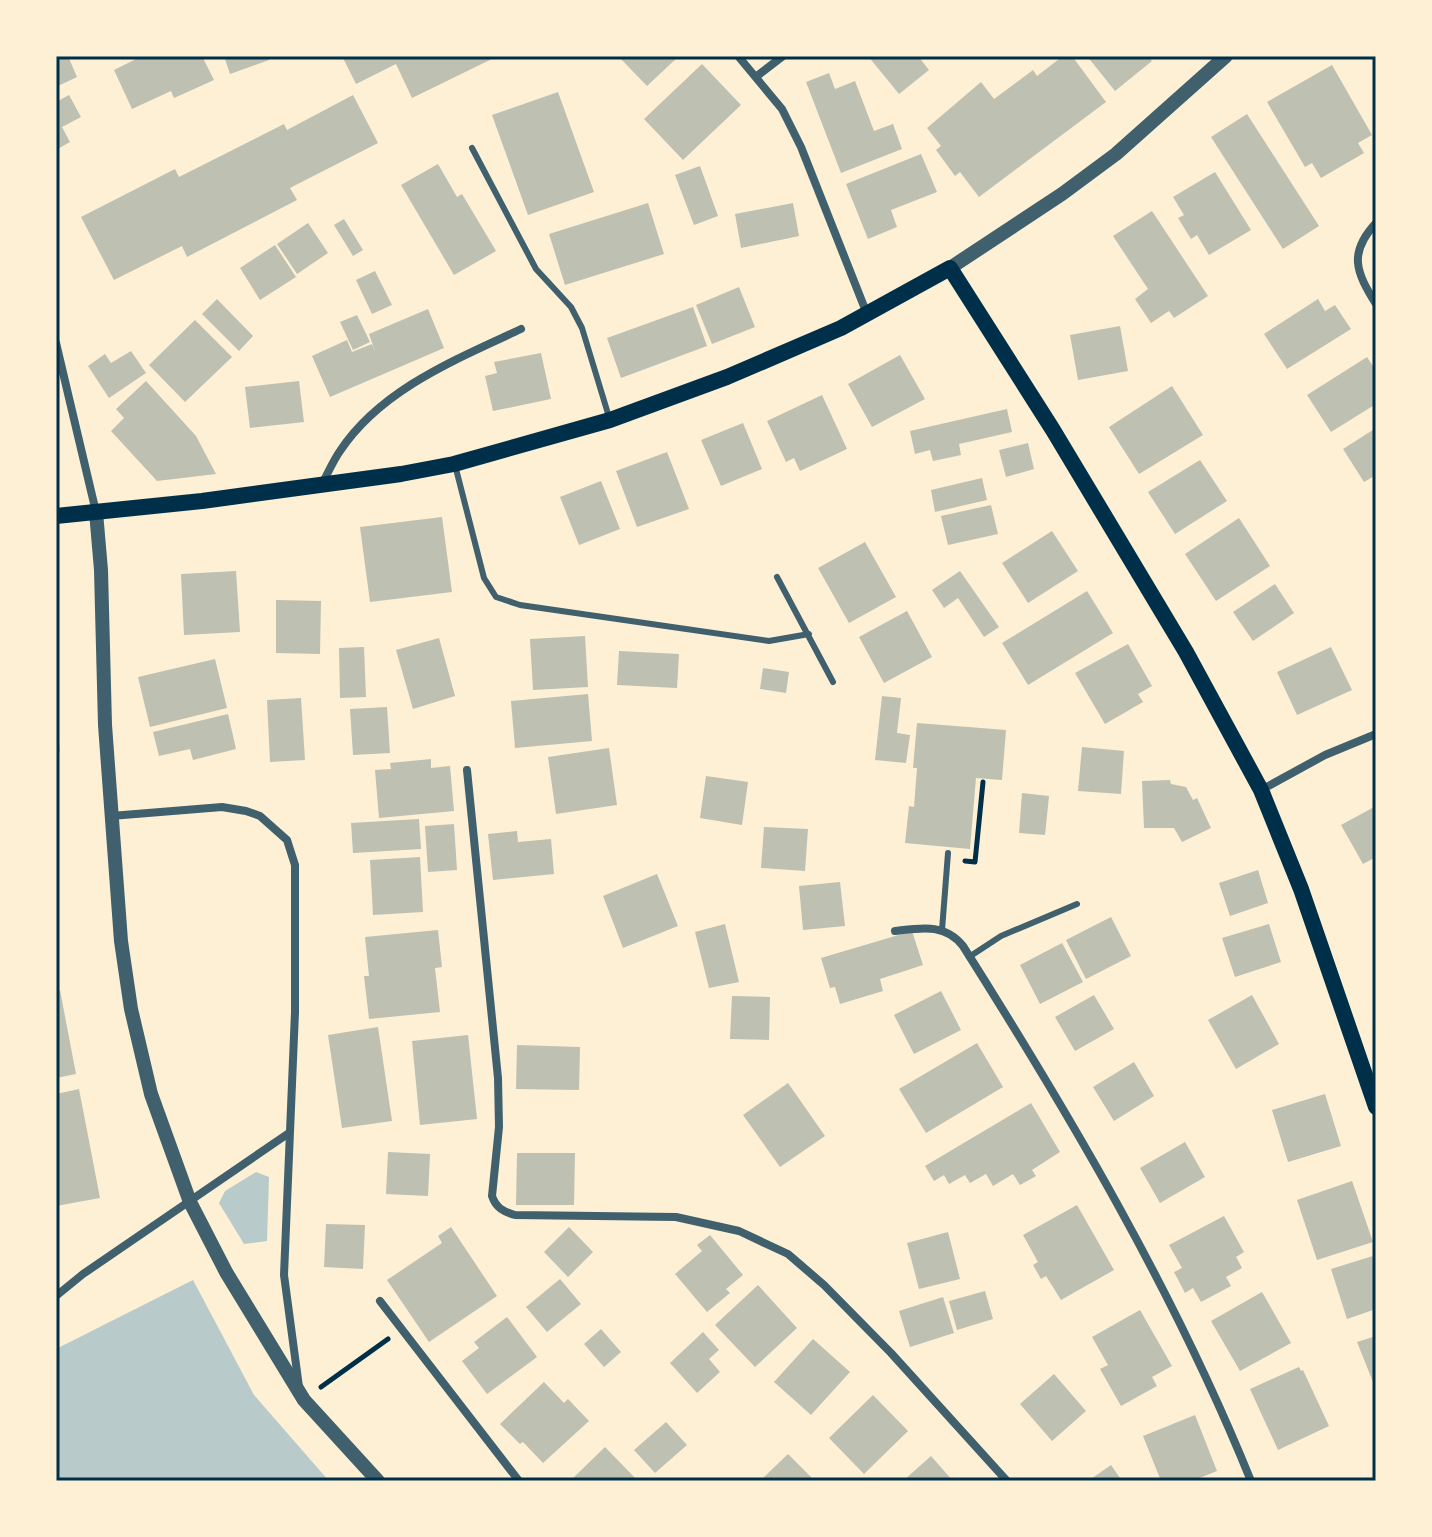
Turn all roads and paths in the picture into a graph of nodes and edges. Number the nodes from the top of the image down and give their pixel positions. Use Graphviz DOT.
graph roads {
  1 [pos="738,56"];
  2 [pos="783,56"];
  3 [pos="1226,56"];
  4 [pos="757,76"];
  5 [pos="472,148"];
  6 [pos="1376,223"];
  7 [pos="950,268"];
  8 [pos="1376,304"];
  9 [pos="867,314"];
  10 [pos="521,329"];
  11 [pos="56,343"];
  12 [pos="610,420"];
  13 [pos="454,464"];
  14 [pos="321,484"];
  15 [pos="96,512"];
  16 [pos="56,516"];
  17 [pos="777,577"];
  18 [pos="809,634"];
  19 [pos="833,682"];
  20 [pos="1376,734"];
  21 [pos="467,770"];
  22 [pos="983,782"];
  23 [pos="1261,790"];
  24 [pos="111,816"];
  25 [pos="948,857"];
  26 [pos="1077,904"];
  27 [pos="942,930"];
  28 [pos="895,931"];
  29 [pos="969,957"];
  30 [pos="1376,1107"];
  31 [pos="289,1133"];
  32 [pos="190,1202"];
  33 [pos="56,1296"];
  34 [pos="380,1301"];
  35 [pos="401,1330"];
  36 [pos="302,1396"];
  37 [pos="378,1481"];
  38 [pos="519,1481"];
  39 [pos="1007,1481"];
  40 [pos="1251,1481"];
  1 -- 4 [label="street"];
  2 -- 4 [label="street"];
  3 -- 7 [label="street"];
  4 -- 9 [label="street"];
  5 -- 12 [label="lane"];
  6 -- 8 [label="street"];
  7 -- 9 [label="main road"];
  7 -- 23 [label="main road"];
  9 -- 12 [label="main road"];
  10 -- 14 [label="street"];
  11 -- 15 [label="street"];
  12 -- 13 [label="main road"];
  13 -- 14 [label="main road"];
  13 -- 18 [label="lane"];
  14 -- 15 [label="main road"];
  15 -- 16 [label="main road"];
  15 -- 24 [label="street"];
  17 -- 18 [label="lane"];
  18 -- 19 [label="lane"];
  20 -- 23 [label="street"];
  21 -- 39 [label="street"];
  22 -- 25 [label="path"];
  23 -- 30 [label="main road"];
  24 -- 31 [label="street"];
  24 -- 32 [label="street"];
  25 -- 27 [label="lane"];
  26 -- 29 [label="lane"];
  27 -- 28 [label="street"];
  27 -- 29 [label="street"];
  29 -- 40 [label="street"];
  31 -- 32 [label="street"];
  31 -- 36 [label="street"];
  32 -- 33 [label="street"];
  32 -- 36 [label="street"];
  34 -- 35 [label="street"];
  35 -- 36 [label="path"];
  35 -- 38 [label="street"];
  36 -- 37 [label="street"];
}
